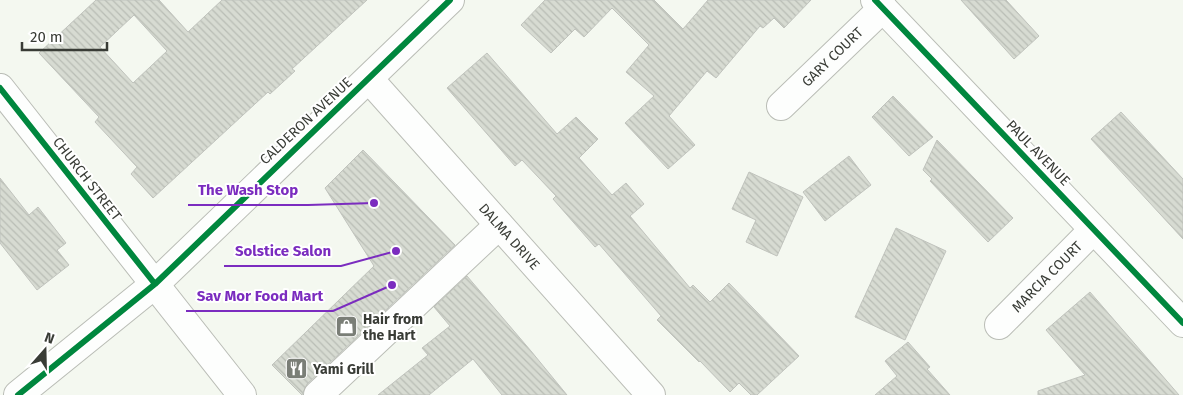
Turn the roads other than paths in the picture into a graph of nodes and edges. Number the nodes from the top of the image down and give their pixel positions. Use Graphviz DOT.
graph roads {
  1 [pos="441,3"];
  2 [pos="879,4"];
  3 [pos="369,79"];
  4 [pos="0,88"];
  5 [pos="781,106"];
  6 [pos="499,225"];
  7 [pos="1094,230"];
  8 [pos="154,284"];
  9 [pos="1183,323"];
  10 [pos="999,325"];
  11 [pos="18,395"];
  12 [pos="242,395"];
  13 [pos="318,395"];
  14 [pos="651,395"];
  1 -- 3 [label="street, CALDERON AVENUE"];
  2 -- 5 [label="street, GARY COURT"];
  2 -- 7 [label="street, PAUL AVENUE"];
  3 -- 6 [label="street, DALMA DRIVE"];
  3 -- 8 [label="street, CALDERON AVENUE"];
  4 -- 8 [label="street, CHURCH STREET"];
  6 -- 13 [label="street"];
  6 -- 14 [label="street, DALMA DRIVE"];
  7 -- 9 [label="street, PAUL AVENUE"];
  7 -- 10 [label="street, MARCIA COURT"];
  8 -- 11 [label="street, CALDERON AVENUE"];
  8 -- 12 [label="street, CHURCH STREET"];
}
